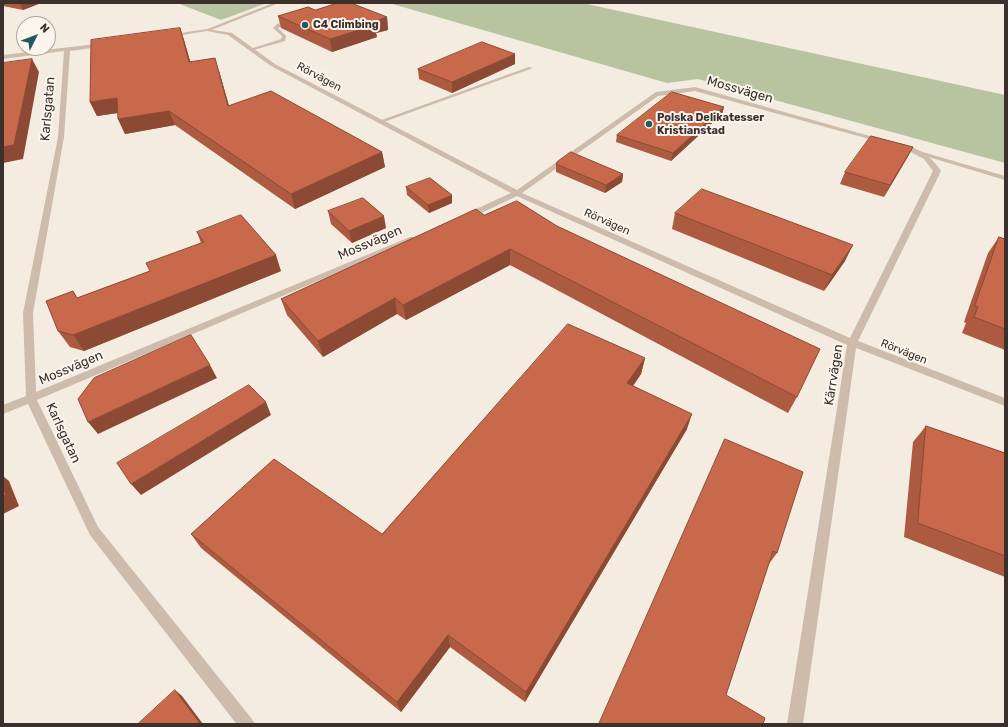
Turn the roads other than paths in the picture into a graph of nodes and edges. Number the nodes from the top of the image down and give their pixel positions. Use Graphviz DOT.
graph roads {
  1 [pos="277,3"];
  2 [pos="294,20"];
  3 [pos="208,30"];
  4 [pos="160,37"];
  5 [pos="113,44"];
  6 [pos="67,50"];
  7 [pos="252,50"];
  8 [pos="3,57"];
  9 [pos="531,68"];
  10 [pos="802,119"];
  11 [pos="379,122"];
  12 [pos="913,150"];
  13 [pos="1005,178"];
  14 [pos="517,194"];
  15 [pos="463,218"];
  16 [pos="419,236"];
  17 [pos="852,343"];
  18 [pos="32,398"];
  19 [pos="1005,402"];
  20 [pos="3,410"];
  21 [pos="247,724"];
  22 [pos="795,724"];
  1 -- 3 [label="lane"];
  2 -- 7 [label="lane"];
  3 -- 4 [label="street, Rörvägen"];
  3 -- 7 [label="street, Rörvägen"];
  5 -- 6 [label="street"];
  6 -- 8 [label="street"];
  6 -- 18 [label="street, Karlsgatan"];
  7 -- 11 [label="street, Rörvägen"];
  9 -- 11 [label="lane"];
  10 -- 12 [label="street, Kärrvägen"];
  10 -- 14 [label="street, Mossvägen"];
  11 -- 14 [label="street, Rörvägen"];
  12 -- 13 [label="lane"];
  12 -- 17 [label="street, Kärrvägen"];
  14 -- 15 [label="street, Mossvägen"];
  14 -- 17 [label="street, Rörvägen"];
  16 -- 18 [label="street, Mossvägen"];
  17 -- 19 [label="street, Rörvägen"];
  17 -- 22 [label="street, Kärrvägen"];
  18 -- 20 [label="street, Mossvägen"];
  18 -- 21 [label="street, Karlsgatan"];
}
